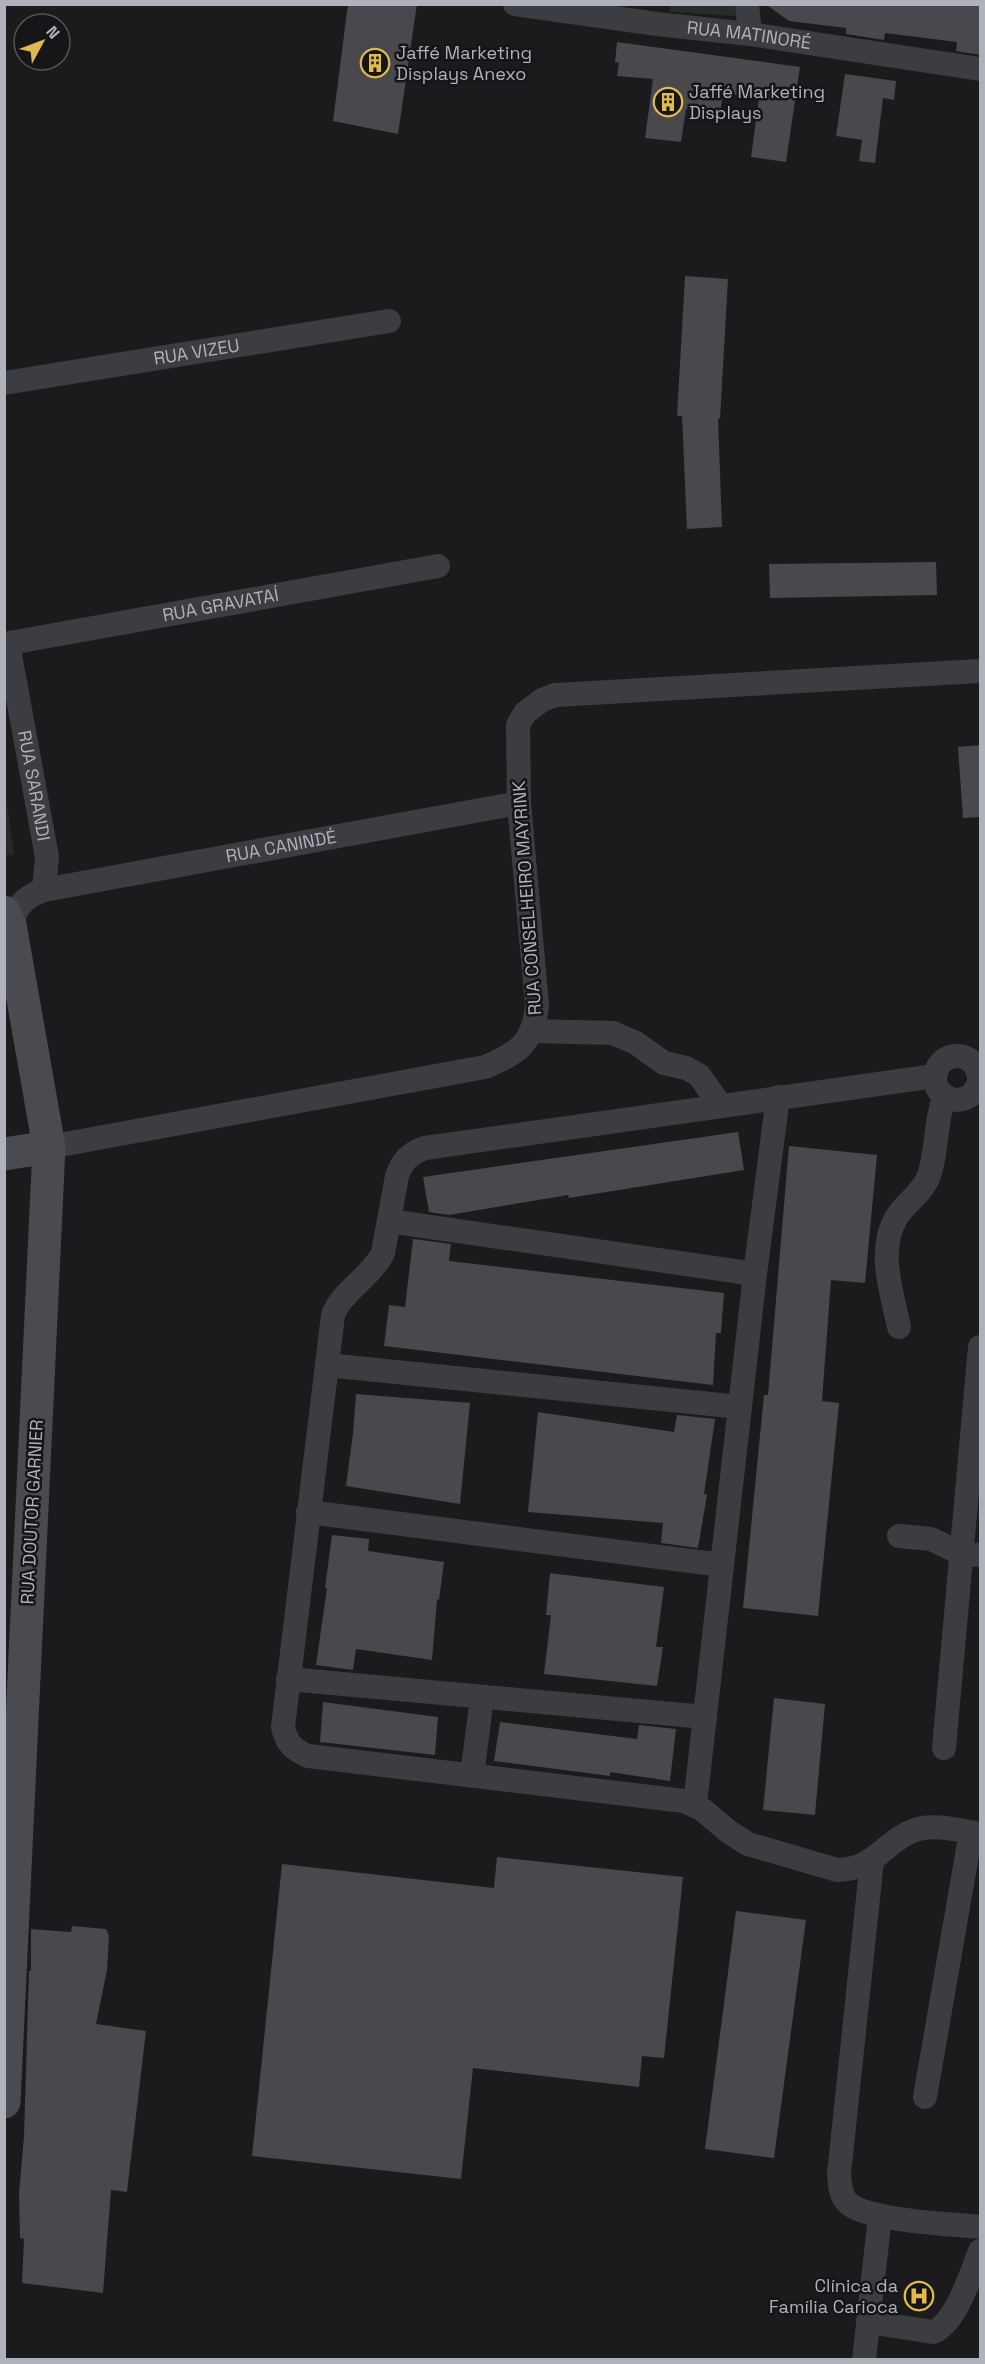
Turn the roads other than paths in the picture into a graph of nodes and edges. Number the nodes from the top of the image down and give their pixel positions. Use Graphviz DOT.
graph roads {
  1 [pos="515,4"];
  2 [pos="747,4"];
  3 [pos="656,14"];
  4 [pos="750,34"];
  5 [pos="981,69"];
  6 [pos="389,321"];
  7 [pos="4,383"];
  8 [pos="438,566"];
  9 [pos="6,644"];
  10 [pos="981,671"];
  11 [pos="519,803"];
  12 [pos="47,857"];
  13 [pos="70,885"];
  14 [pos="44,890"];
  15 [pos="8,919"];
  16 [pos="532,1031"];
  17 [pos="978,1068"];
  18 [pos="940,1086"];
  19 [pos="778,1097"];
  20 [pos="720,1105"];
  21 [pos="48,1147"];
  22 [pos="4,1155"];
  23 [pos="389,1221"];
  24 [pos="755,1274"];
  25 [pos="899,1327"];
  26 [pos="981,1347"];
  27 [pos="327,1365"];
  28 [pos="740,1407"];
  29 [pos="308,1512"];
  30 [pos="899,1536"];
  31 [pos="971,1555"];
  32 [pos="722,1565"];
  33 [pos="288,1679"];
  34 [pos="482,1697"];
  35 [pos="705,1718"];
  36 [pos="944,1748"];
  37 [pos="472,1776"];
  38 [pos="695,1804"];
  39 [pos="976,1833"];
  40 [pos="872,1860"];
  41 [pos="5,2062"];
  42 [pos="925,2097"];
  43 [pos="4,2102"];
  44 [pos="880,2216"];
  45 [pos="981,2227"];
  46 [pos="981,2251"];
  47 [pos="868,2322"];
  48 [pos="864,2360"];
  1 -- 3 [label="street, RUA MATINORÉ"];
  2 -- 4 [label="street"];
  3 -- 4 [label="street, RUA MATINORÉ"];
  4 -- 5 [label="street, RUA MATINORÉ"];
  6 -- 7 [label="street, RUA VIZEU"];
  8 -- 9 [label="street, RUA GRAVATAÍ"];
  9 -- 12 [label="street, RUA SARANDI"];
  10 -- 11 [label="street, RUA CONSELHEIRO MAYRINK"];
  11 -- 13 [label="street, RUA CANINDÉ"];
  11 -- 16 [label="street, RUA CONSELHEIRO MAYRINK"];
  12 -- 13 [label="street, RUA SARANDI"];
  12 -- 14 [label="street, RUA SARANDI"];
  13 -- 14 [label="street, RUA CANINDÉ"];
  14 -- 15 [label="street, RUA DOUTOR GARNIER"];
  15 -- 21 [label="main road, RUA DOUTOR GARNIER"];
  16 -- 20 [label="street"];
  16 -- 21 [label="street, RUA CONSELHEIRO MAYRINK"];
  17 -- 18 [label="street"];
  17 -- 18 [label="street"];
  18 -- 19 [label="street"];
  18 -- 25 [label="street"];
  19 -- 20 [label="street"];
  19 -- 24 [label="street"];
  20 -- 23 [label="street"];
  21 -- 22 [label="main road, RUA CONSELHEIRO MAYRINK"];
  21 -- 41 [label="main road, RUA DOUTOR GARNIER"];
  23 -- 24 [label="street"];
  23 -- 27 [label="street"];
  24 -- 28 [label="street"];
  26 -- 31 [label="street"];
  27 -- 28 [label="street"];
  27 -- 29 [label="street"];
  28 -- 32 [label="street"];
  29 -- 32 [label="street"];
  29 -- 33 [label="street"];
  30 -- 31 [label="street"];
  31 -- 36 [label="street"];
  32 -- 35 [label="street"];
  33 -- 34 [label="street"];
  33 -- 37 [label="street"];
  34 -- 35 [label="street"];
  34 -- 37 [label="street"];
  35 -- 38 [label="street"];
  37 -- 38 [label="street"];
  38 -- 40 [label="street"];
  39 -- 40 [label="street"];
  39 -- 42 [label="street"];
  40 -- 44 [label="street"];
  41 -- 43 [label="main road, RUA DOUTOR GARNIER"];
  44 -- 45 [label="street"];
  44 -- 47 [label="street"];
  46 -- 47 [label="street"];
  47 -- 48 [label="street"];
}
